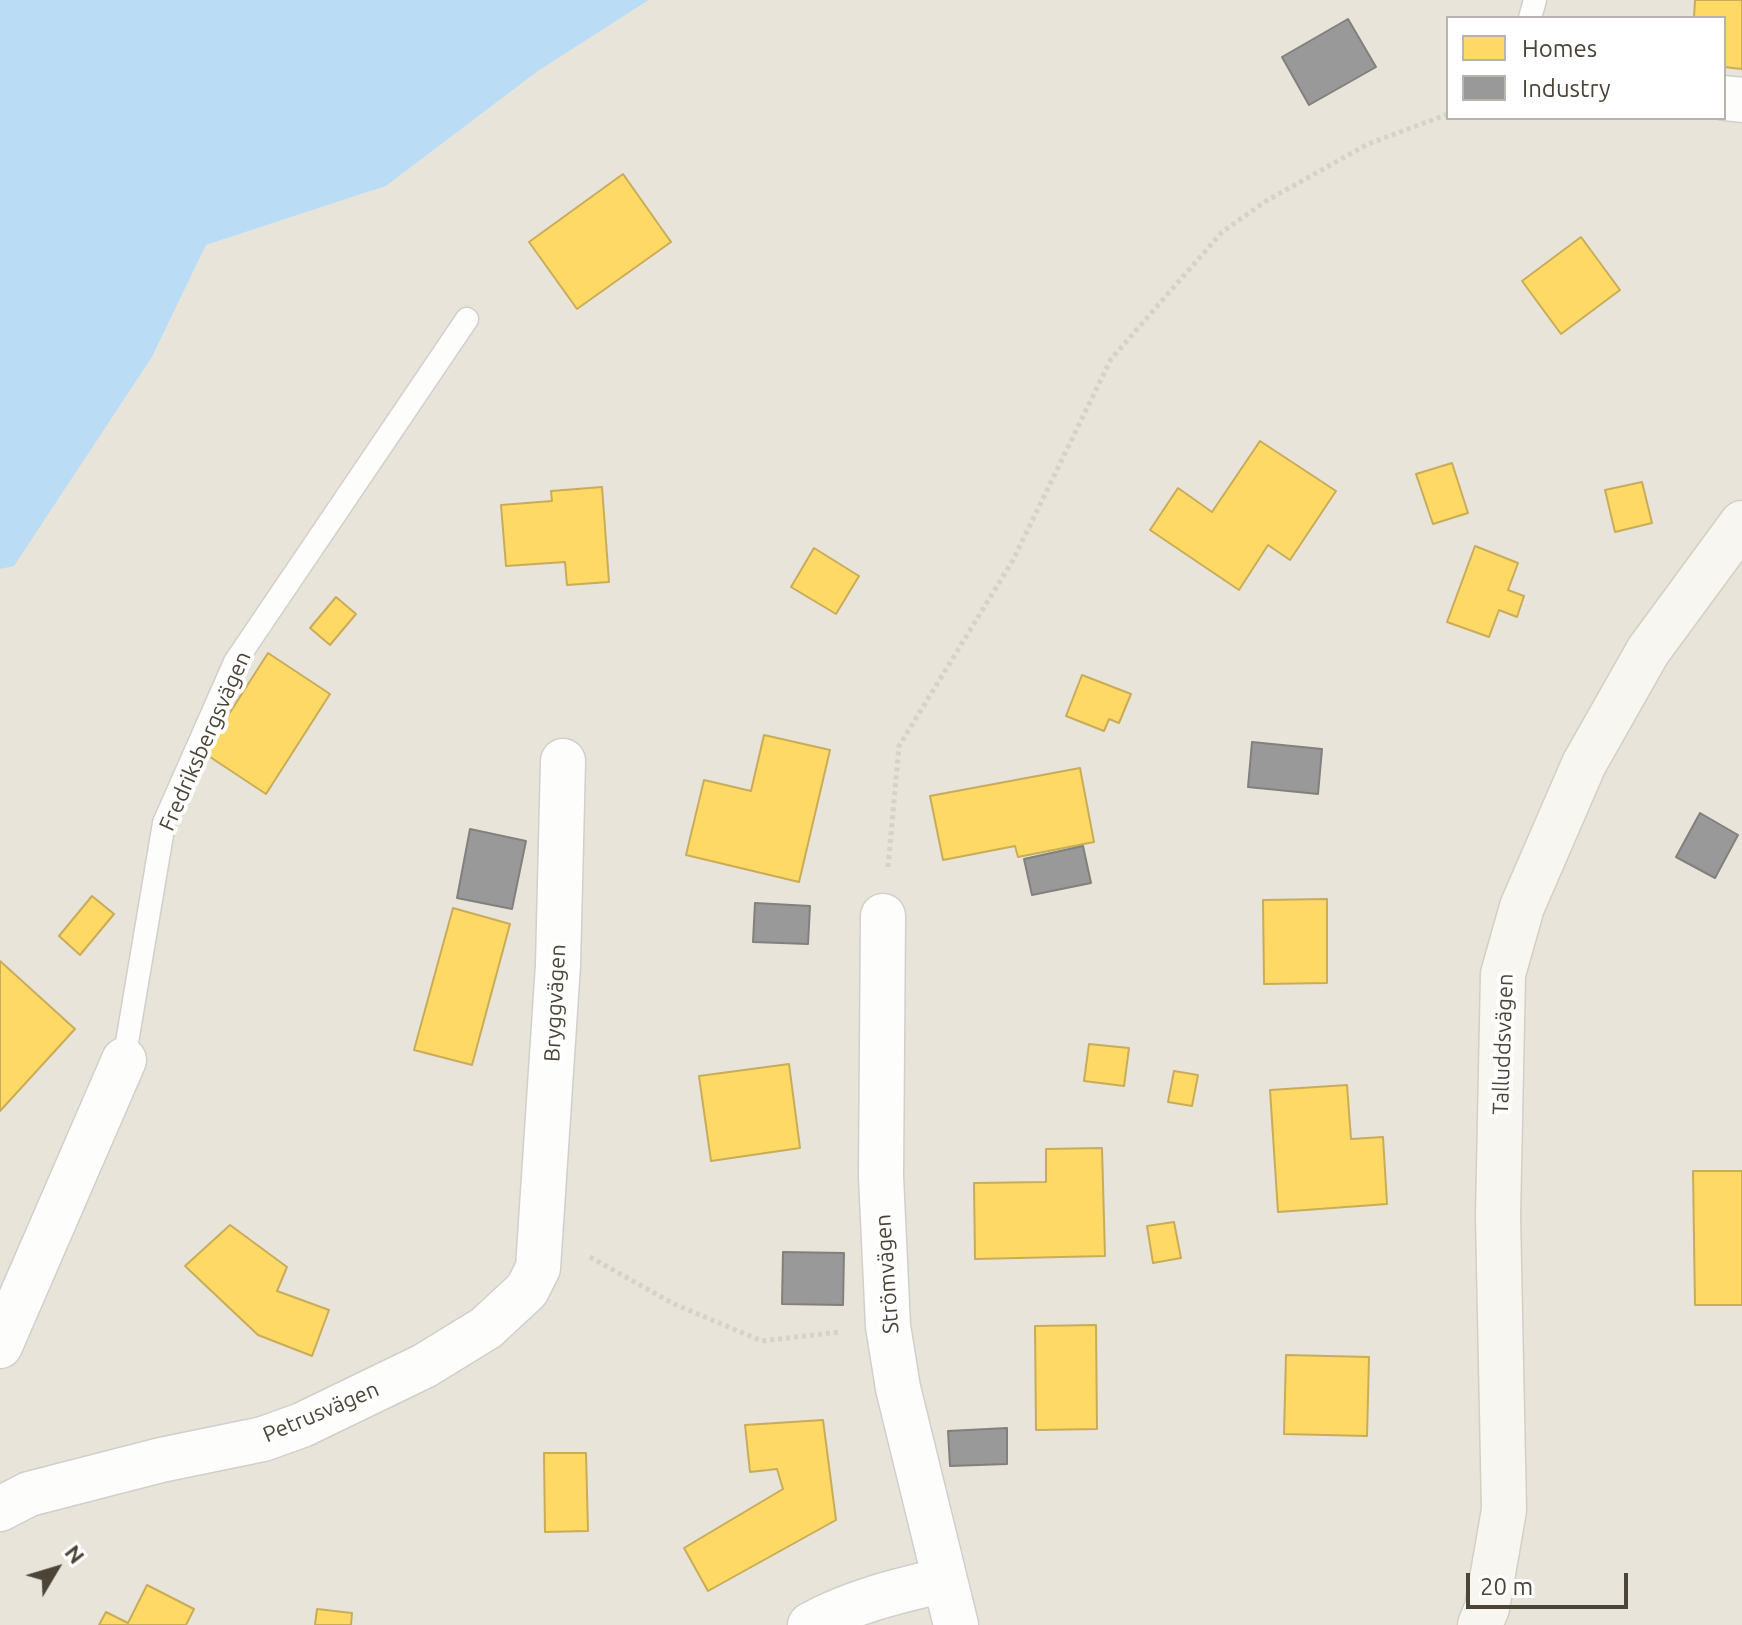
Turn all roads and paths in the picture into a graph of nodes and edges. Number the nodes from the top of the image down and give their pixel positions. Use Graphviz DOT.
graph roads {
  1 [pos="1446,115"];
  2 [pos="467,319"];
  3 [pos="1742,523"];
  4 [pos="563,761"];
  5 [pos="883,916"];
  6 [pos="124,1060"];
  7 [pos="538,1257"];
  8 [pos="888,1326"];
  9 [pos="0,1346"];
  10 [pos="0,1509"];
  11 [pos="944,1580"];
  12 [pos="810,1625"];
  13 [pos="956,1625"];
  14 [pos="1480,1625"];
  1 -- 5 [label="path"];
  2 -- 6 [label="lane, Fredriksbergsvägen"];
  3 -- 14 [label="street, Talluddsvägen"];
  4 -- 7 [label="street, Bryggvägen"];
  5 -- 8 [label="street, Strömvägen"];
  6 -- 9 [label="street, Fredriksbergsvägen"];
  7 -- 8 [label="path"];
  7 -- 10 [label="street, Petrusvägen"];
  8 -- 11 [label="street, Strömvägen"];
  11 -- 12 [label="street"];
  11 -- 13 [label="street, Strömvägen"];
}
